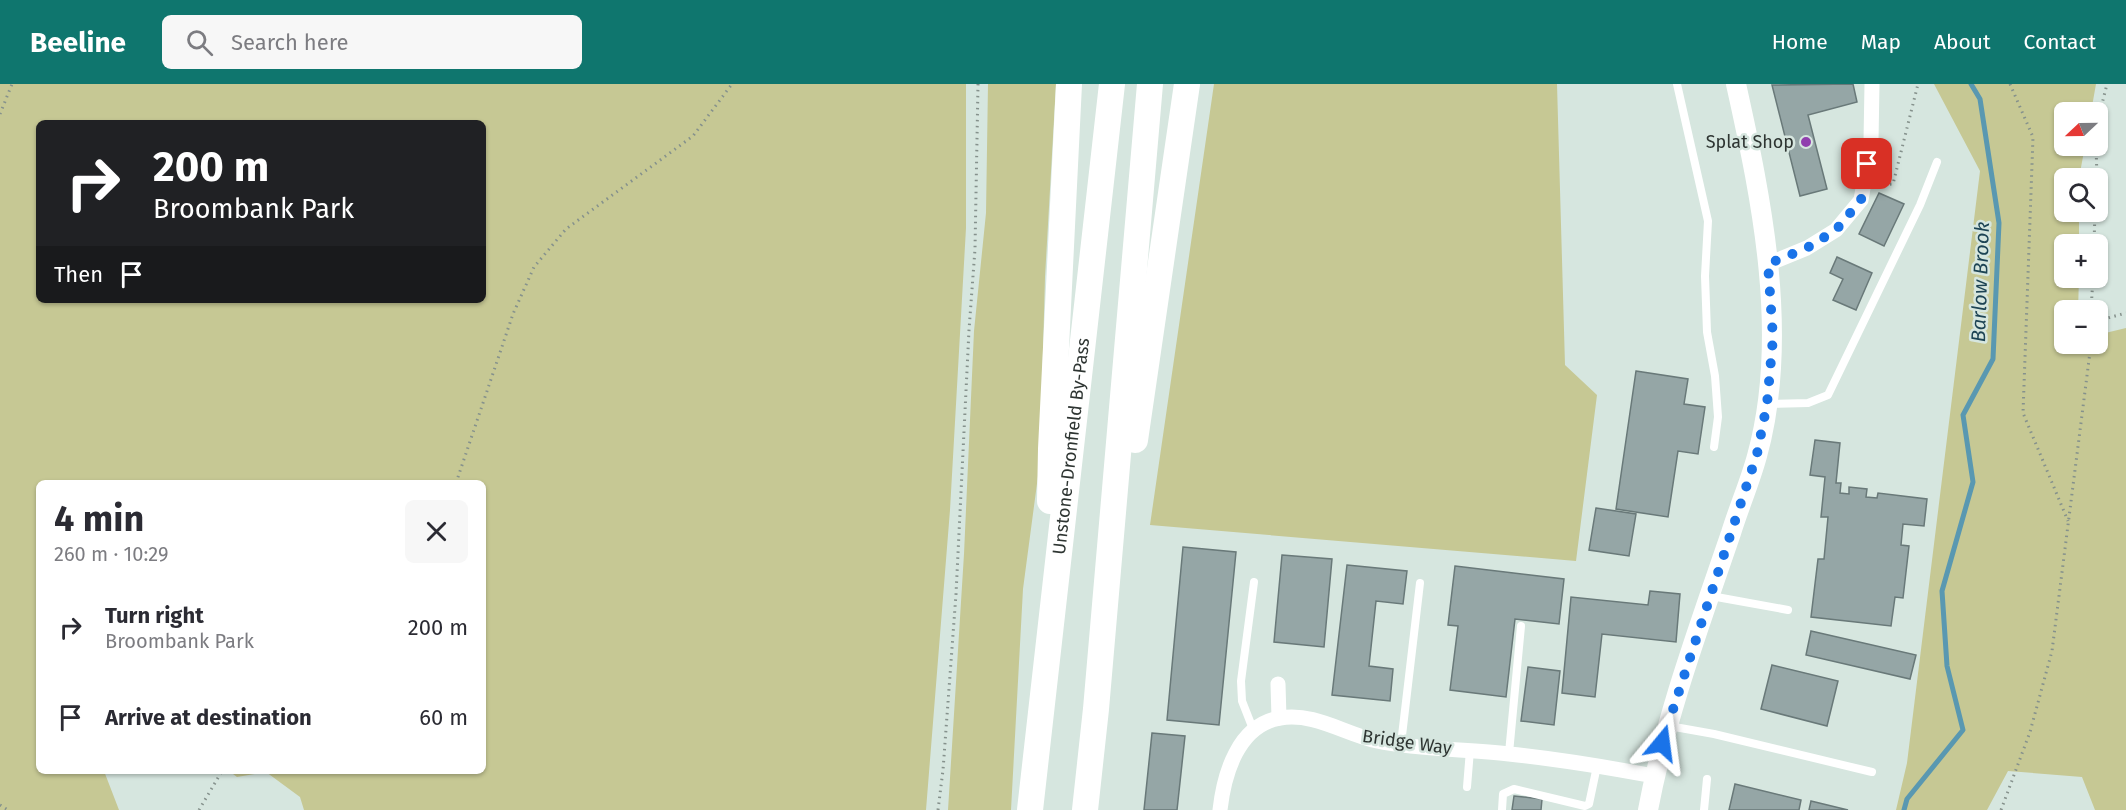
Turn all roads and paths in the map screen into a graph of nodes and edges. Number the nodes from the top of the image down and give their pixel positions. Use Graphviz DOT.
graph roads {
  1 [pos="12,84"];
  2 [pos="732,84"];
  3 [pos="978,84"];
  4 [pos="1069,84"];
  5 [pos="1112,84"];
  6 [pos="1150,84"];
  7 [pos="1187,84"];
  8 [pos="1677,84"];
  9 [pos="1736,84"];
  10 [pos="1872,84"];
  11 [pos="1918,84"];
  12 [pos="2010,84"];
  13 [pos="2107,84"];
  14 [pos="2102,102"];
  15 [pos="0,114"];
  16 [pos="1937,162"];
  17 [pos="1863,186"];
  18 [pos="1768,264"];
  19 [pos="2126,313"];
  20 [pos="2108,319"];
  21 [pos="2090,354"];
  22 [pos="1767,404"];
  23 [pos="1714,447"];
  24 [pos="457,480"];
  25 [pos="2069,523"];
  26 [pos="1254,582"];
  27 [pos="1420,583"];
  28 [pos="1710,595"];
  29 [pos="1788,610"];
  30 [pos="1521,626"];
  31 [pos="1049,636"];
  32 [pos="1278,684"];
  33 [pos="1096,709"];
  34 [pos="1280,718"];
  35 [pos="1666,726"];
  36 [pos="1253,729"];
  37 [pos="1401,744"];
  38 [pos="1470,750"];
  39 [pos="1509,753"];
  40 [pos="1597,766"];
  41 [pos="1872,772"];
  42 [pos="220,774"];
  43 [pos="1654,776"];
  44 [pos="1707,779"];
  45 [pos="1467,787"];
  46 [pos="0,805"];
  47 [pos="8,810"];
  48 [pos="199,810"];
  49 [pos="938,810"];
  50 [pos="1030,810"];
  51 [pos="1085,810"];
  52 [pos="1220,810"];
  53 [pos="1502,810"];
  54 [pos="1647,810"];
  55 [pos="1704,810"];
  56 [pos="2001,810"];
  1 -- 15 [label="path"];
  2 -- 24 [label="path"];
  3 -- 49 [label="path"];
  4 -- 31 [label="highway"];
  5 -- 31 [label="highway, Unstone-Dronfield By-Pass"];
  6 -- 33 [label="highway"];
  7 -- 33 [label="highway"];
  8 -- 23 [label="lane"];
  9 -- 18 [label="street"];
  10 -- 17 [label="street"];
  11 -- 17 [label="path"];
  12 -- 25 [label="path"];
  13 -- 14 [label="path"];
  16 -- 22 [label="lane"];
  17 -- 18 [label="street"];
  18 -- 22 [label="street"];
  19 -- 20 [label="path"];
  21 -- 25 [label="path"];
  22 -- 28 [label="street"];
  25 -- 56 [label="path"];
  26 -- 36 [label="lane"];
  27 -- 37 [label="lane"];
  28 -- 29 [label="lane"];
  28 -- 35 [label="street"];
  30 -- 39 [label="lane"];
  31 -- 50 [label="highway, Unstone-Dronfield By-Pass"];
  32 -- 34 [label="street"];
  33 -- 51 [label="highway"];
  34 -- 36 [label="street, Bridge Way"];
  34 -- 37 [label="street, Bridge Way"];
  35 -- 41 [label="lane"];
  35 -- 43 [label="street"];
  36 -- 52 [label="street"];
  37 -- 38 [label="street, Bridge Way"];
  38 -- 39 [label="street, Bridge Way"];
  38 -- 45 [label="lane"];
  39 -- 40 [label="street, Bridge Way"];
  40 -- 43 [label="street, Bridge Way"];
  40 -- 53 [label="lane"];
  42 -- 48 [label="path"];
  43 -- 54 [label="street"];
  44 -- 55 [label="lane"];
  46 -- 47 [label="path"];
}
